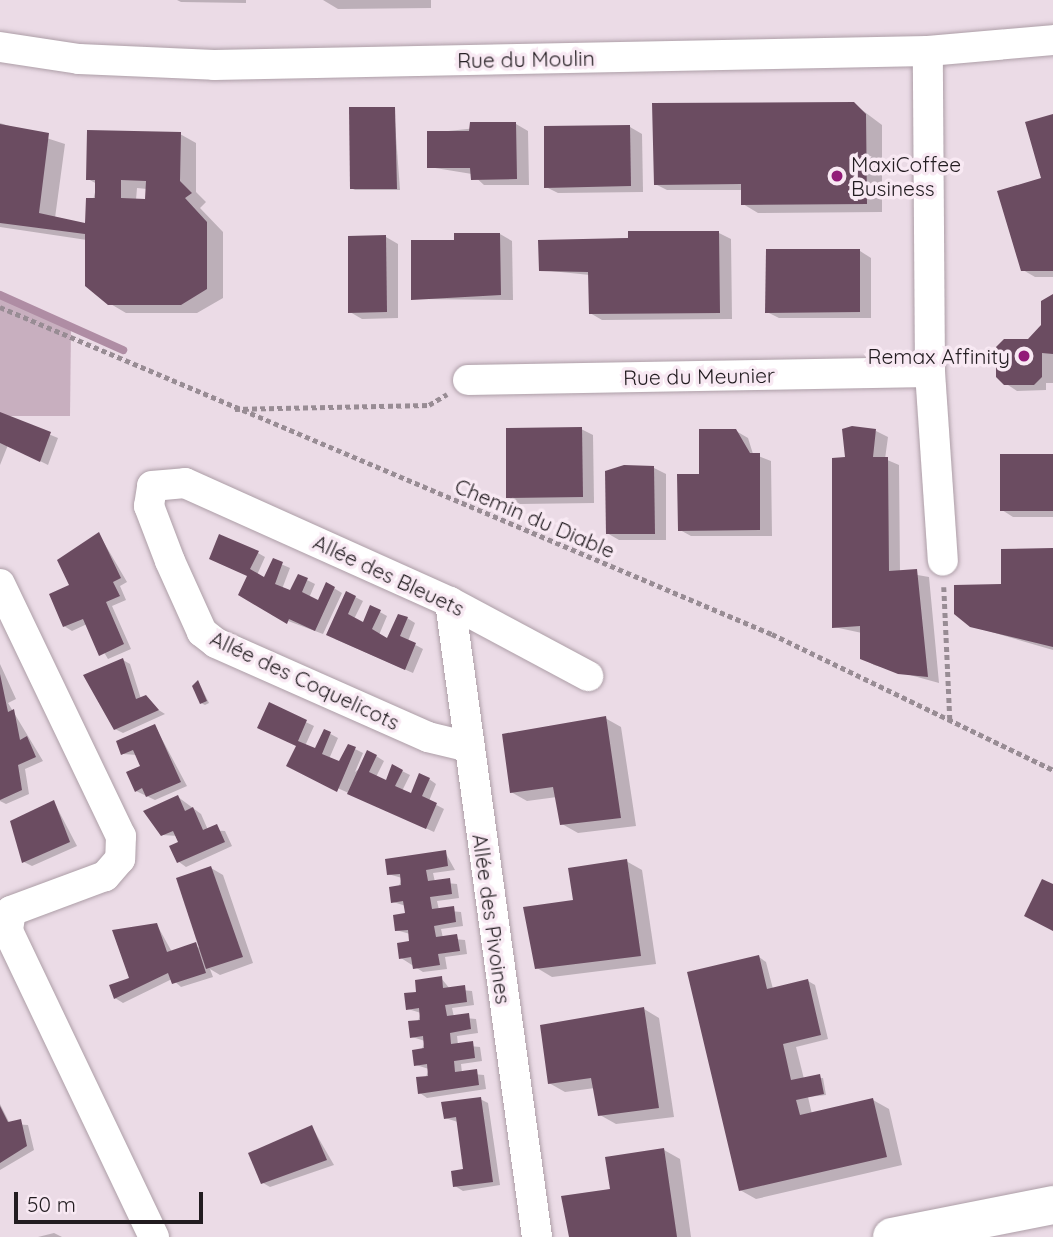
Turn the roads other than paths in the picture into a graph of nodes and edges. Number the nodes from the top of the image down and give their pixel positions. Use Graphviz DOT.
graph roads {
  1 [pos="1053,40"];
  2 [pos="0,47"];
  3 [pos="928,51"];
  4 [pos="930,372"];
  5 [pos="468,380"];
  6 [pos="185,483"];
  7 [pos="943,561"];
  8 [pos="0,584"];
  9 [pos="450,601"];
  10 [pos="588,676"];
  11 [pos="469,747"];
  12 [pos="1053,1205"];
  13 [pos="154,1237"];
  14 [pos="537,1237"];
  15 [pos="892,1237"];
  1 -- 3 [label="street, Rue du Moulin"];
  2 -- 3 [label="street, Rue du Moulin"];
  3 -- 4 [label="street"];
  4 -- 5 [label="street, Rue du Meunier"];
  4 -- 7 [label="street"];
  6 -- 9 [label="street, Allée des Bleuets"];
  6 -- 11 [label="street, Allée des Coquelicots"];
  8 -- 13 [label="street"];
  9 -- 10 [label="street, Allée des Bleuets"];
  9 -- 11 [label="street, Allée des Pivoines"];
  11 -- 14 [label="street, Allée des Pivoines"];
  12 -- 15 [label="street"];
}
